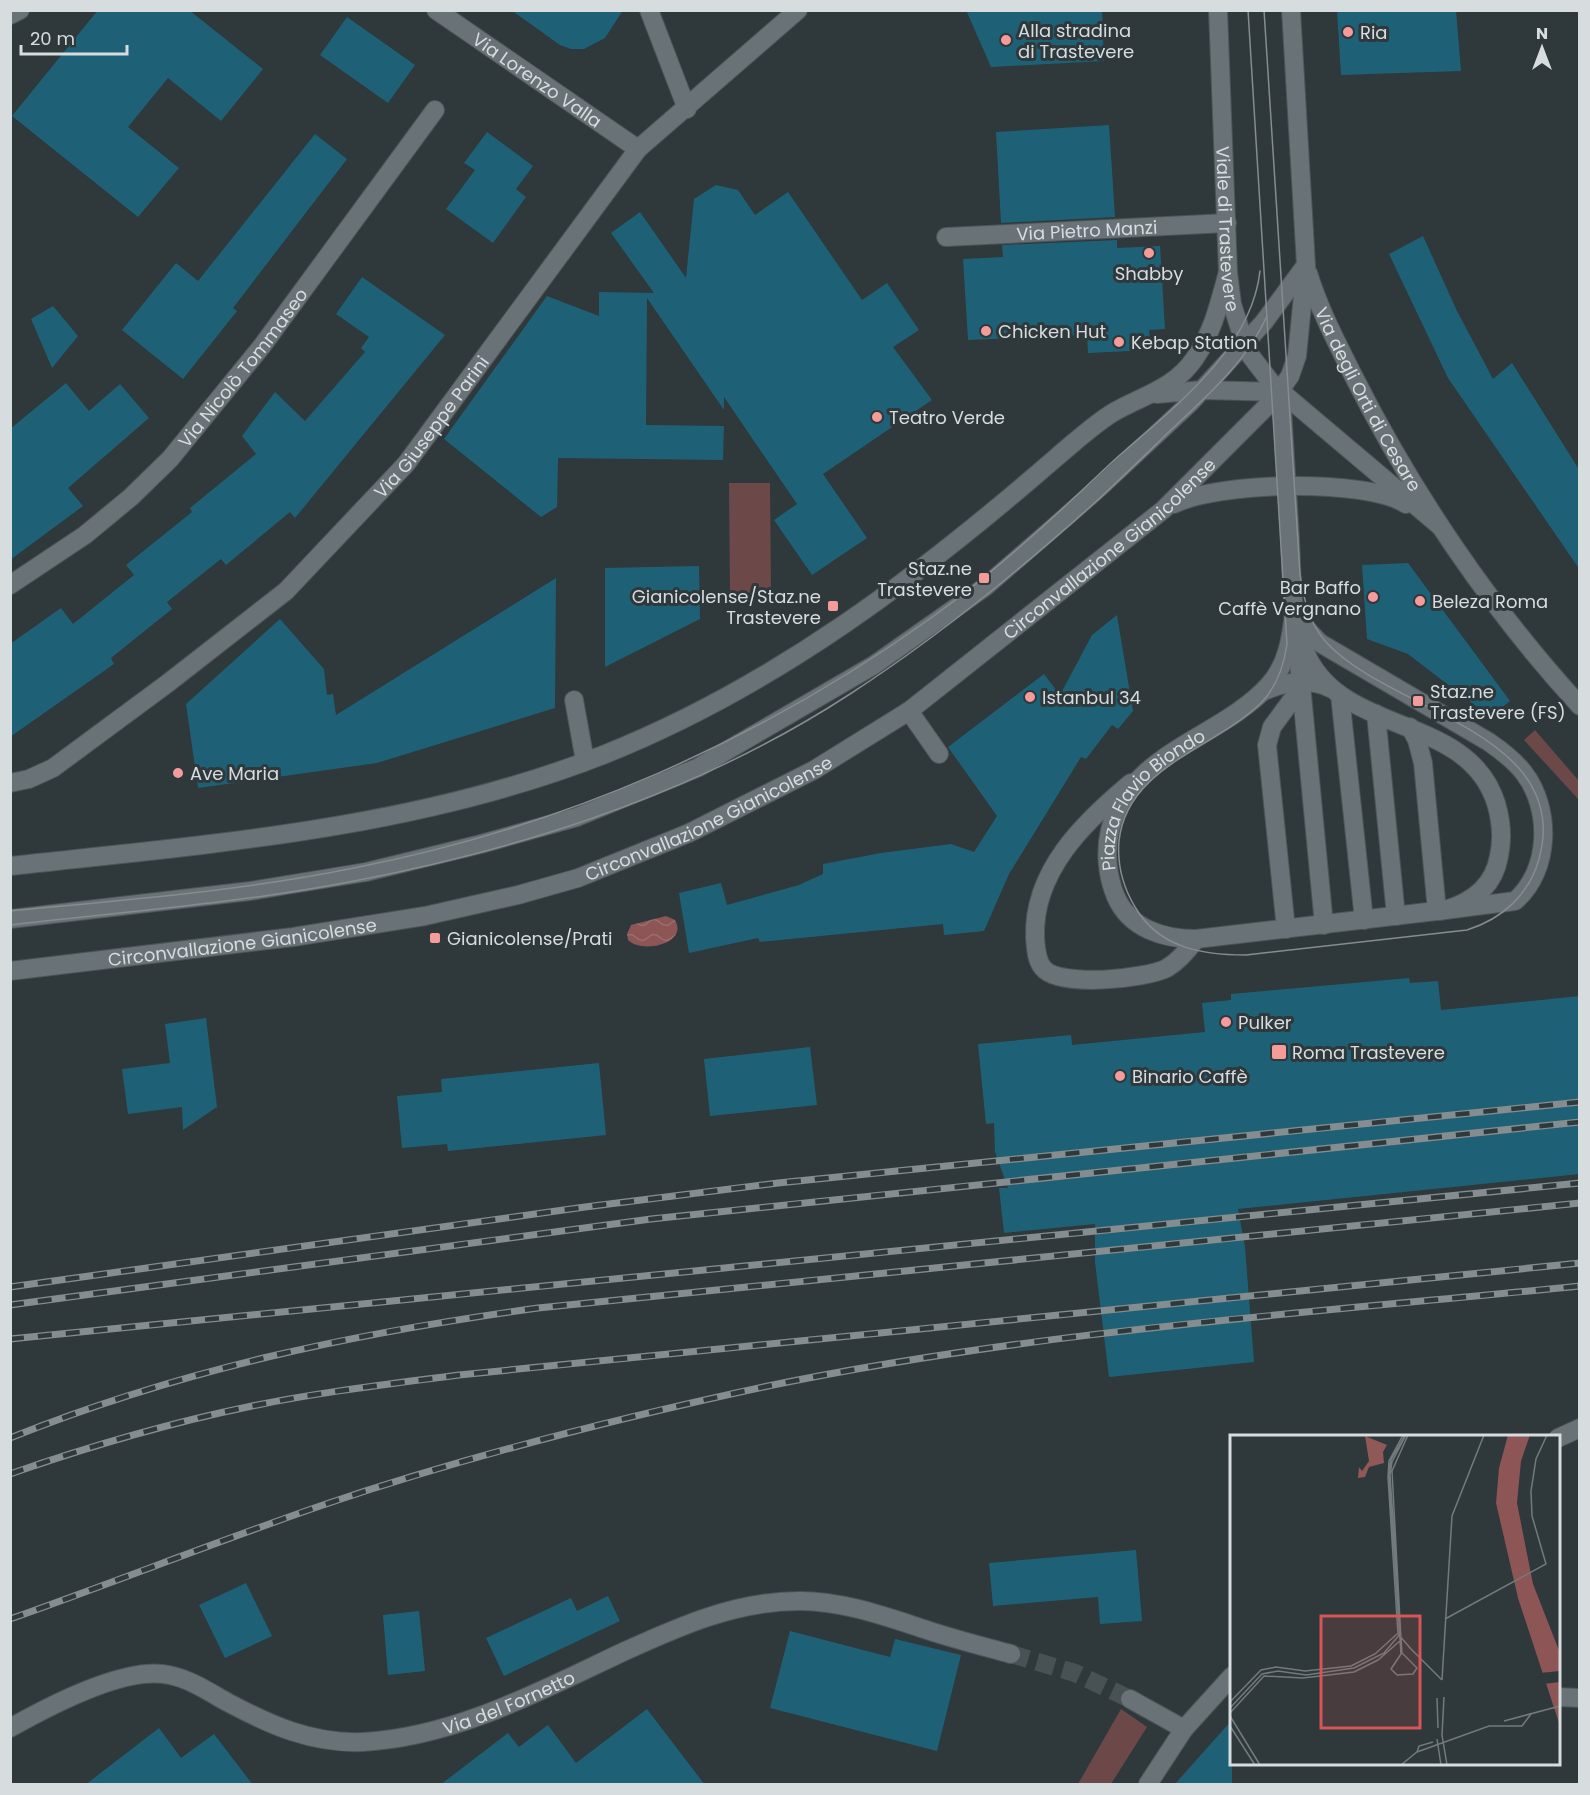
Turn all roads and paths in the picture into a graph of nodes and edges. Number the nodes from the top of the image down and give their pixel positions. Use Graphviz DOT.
graph roads {
  1 [pos="20,10"];
  2 [pos="436,10"];
  3 [pos="649,10"];
  4 [pos="798,10"];
  5 [pos="1218,10"];
  6 [pos="1291,10"];
  7 [pos="10,15"];
  8 [pos="687,109"];
  9 [pos="435,110"];
  10 [pos="638,149"];
  11 [pos="1227,223"];
  12 [pos="946,237"];
  13 [pos="1306,265"];
  14 [pos="1228,272"];
  15 [pos="1244,345"];
  16 [pos="1202,390"];
  17 [pos="1281,392"];
  18 [pos="1149,396"];
  19 [pos="1287,487"];
  20 [pos="1162,510"];
  21 [pos="1440,526"];
  22 [pos="10,585"];
  23 [pos="1295,615"];
  24 [pos="1300,685"];
  25 [pos="1336,692"];
  26 [pos="1261,693"];
  27 [pos="574,700"];
  28 [pos="1580,706"];
  29 [pos="909,711"];
  30 [pos="1376,714"];
  31 [pos="1410,727"];
  32 [pos="939,754"];
  33 [pos="585,761"];
  34 [pos="1139,776"];
  35 [pos="10,783"];
  36 [pos="10,866"];
  37 [pos="1437,911"];
  38 [pos="1396,916"];
  39 [pos="10,919"];
  40 [pos="1364,920"];
  41 [pos="1324,925"];
  42 [pos="1286,929"];
  43 [pos="1196,939"];
  44 [pos="10,971"];
  45 [pos="1580,1428"];
  46 [pos="1560,1437"];
  47 [pos="1011,1654"];
  48 [pos="1230,1678"];
  49 [pos="1560,1696"];
  50 [pos="1580,1698"];
  51 [pos="1130,1699"];
  52 [pos="10,1728"];
  53 [pos="1184,1729"];
  54 [pos="1148,1785"];
  1 -- 7 [label="street"];
  2 -- 10 [label="street, Via Lorenzo Valla"];
  3 -- 8 [label="street"];
  4 -- 8 [label="street, Via Giuseppe Parini"];
  5 -- 11 [label="street, Viale di Trastevere"];
  6 -- 13 [label="street"];
  8 -- 10 [label="street, Via Giuseppe Parini"];
  9 -- 22 [label="street, Via Nicolò Tommaseo"];
  10 -- 35 [label="street, Via Giuseppe Parini"];
  11 -- 12 [label="street, Via Pietro Manzi"];
  11 -- 14 [label="street, Viale di Trastevere"];
  13 -- 15 [label="street"];
  13 -- 17 [label="street, Circonvallazione Gianicolense"];
  13 -- 21 [label="street, Via degli Orti di Cesare"];
  14 -- 15 [label="street, Viale di Trastevere"];
  14 -- 18 [label="street"];
  15 -- 16 [label="street"];
  15 -- 17 [label="street, Viale di Trastevere"];
  16 -- 17 [label="street"];
  16 -- 18 [label="street"];
  16 -- 39 [label="street"];
  17 -- 19 [label="street"];
  17 -- 20 [label="street, Circonvallazione Gianicolense"];
  17 -- 21 [label="street, Via degli Orti di Cesare"];
  18 -- 33 [label="street"];
  19 -- 20 [label="street, Via degli Orti di Cesare"];
  19 -- 21 [label="street, Via degli Orti di Cesare"];
  19 -- 23 [label="street"];
  20 -- 29 [label="street, Circonvallazione Gianicolense"];
  21 -- 28 [label="street, Via degli Orti di Cesare"];
  23 -- 24 [label="street"];
  23 -- 25 [label="street, Piazza Flavio Biondo"];
  23 -- 26 [label="street, Piazza Flavio Biondo"];
  23 -- 37 [label="street"];
  24 -- 25 [label="street, Piazza Flavio Biondo"];
  24 -- 26 [label="street, Piazza Flavio Biondo"];
  24 -- 41 [label="street"];
  24 -- 42 [label="street"];
  25 -- 30 [label="street, Piazza Flavio Biondo"];
  25 -- 40 [label="street"];
  26 -- 34 [label="street, Piazza Flavio Biondo"];
  27 -- 33 [label="street"];
  29 -- 32 [label="street"];
  29 -- 44 [label="street, Circonvallazione Gianicolense"];
  30 -- 31 [label="street, Piazza Flavio Biondo"];
  30 -- 38 [label="street"];
  31 -- 37 [label="street"];
  31 -- 37 [label="street, Piazza Flavio Biondo"];
  33 -- 36 [label="street"];
  34 -- 43 [label="street, Piazza Flavio Biondo"];
  34 -- 43 [label="street"];
  37 -- 38 [label="street, Piazza Flavio Biondo"];
  38 -- 40 [label="street, Piazza Flavio Biondo"];
  40 -- 41 [label="street, Piazza Flavio Biondo"];
  41 -- 42 [label="street, Piazza Flavio Biondo"];
  42 -- 43 [label="street, Piazza Flavio Biondo"];
  45 -- 46 [label="street"];
  47 -- 52 [label="street, Via del Fornetto"];
  48 -- 53 [label="street"];
  49 -- 50 [label="street"];
  51 -- 53 [label="street"];
  53 -- 54 [label="street"];
}
